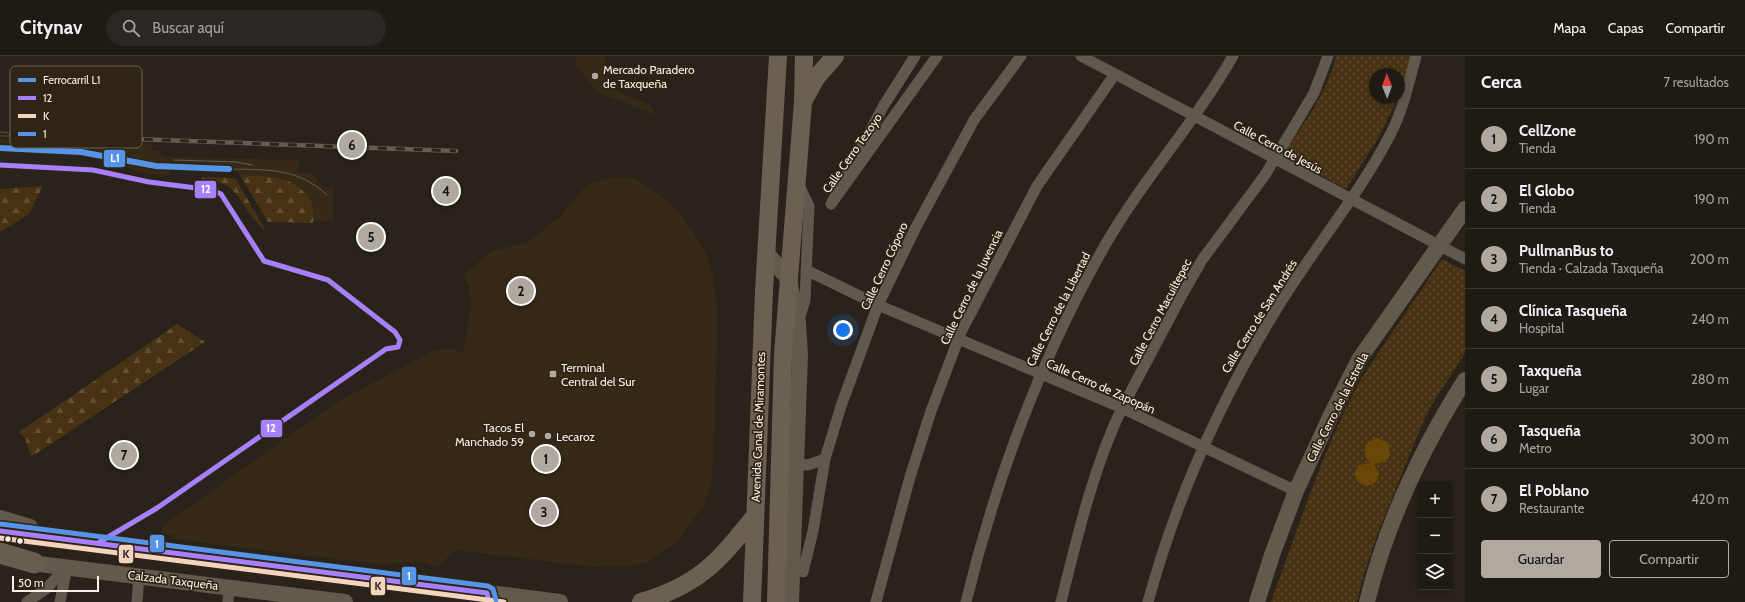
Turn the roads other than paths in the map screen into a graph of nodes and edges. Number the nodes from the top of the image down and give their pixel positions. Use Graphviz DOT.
graph roads {
  1 [pos="778,56"];
  2 [pos="804,56"];
  3 [pos="835,56"];
  4 [pos="915,56"];
  5 [pos="936,56"];
  6 [pos="1021,56"];
  7 [pos="1081,56"];
  8 [pos="1233,56"];
  9 [pos="1328,56"];
  10 [pos="1416,56"];
  11 [pos="1115,74"];
  12 [pos="803,102"];
  13 [pos="1195,118"];
  14 [pos="1275,160"];
  15 [pos="797,179"];
  16 [pos="1351,200"];
  17 [pos="1465,209"];
  18 [pos="1441,246"];
  19 [pos="766,252"];
  20 [pos="1465,259"];
  21 [pos="806,270"];
  22 [pos="789,280"];
  23 [pos="878,305"];
  24 [pos="798,322"];
  25 [pos="958,338"];
  26 [pos="783,354"];
  27 [pos="1040,372"];
  28 [pos="1465,380"];
  29 [pos="1122,408"];
  30 [pos="1203,447"];
  31 [pos="824,459"];
  32 [pos="795,464"];
  33 [pos="1296,491"];
  34 [pos="755,516"];
  35 [pos="0,518"];
  36 [pos="792,530"];
  37 [pos="813,530"];
  38 [pos="0,531"];
  39 [pos="65,539"];
  40 [pos="0,553"];
  41 [pos="0,559"];
  42 [pos="34,563"];
  43 [pos="67,566"];
  44 [pos="804,572"];
  45 [pos="139,576"];
  46 [pos="228,595"];
  47 [pos="488,598"];
  48 [pos="318,600"];
  49 [pos="26,602"];
  50 [pos="60,602"];
  51 [pos="137,602"];
  52 [pos="345,602"];
  53 [pos="560,602"];
  54 [pos="640,602"];
  55 [pos="752,602"];
  56 [pos="776,602"];
  57 [pos="791,602"];
  58 [pos="876,602"];
  59 [pos="966,602"];
  60 [pos="1061,602"];
  61 [pos="1148,602"];
  62 [pos="1257,602"];
  63 [pos="1367,602"];
  1 -- 19 [label="main road, Avenida Canal de Miramontes"];
  2 -- 12 [label="main road, Avenida Canal de Miramontes"];
  3 -- 12 [label="main road"];
  4 -- 5 [label="street, Calle Cerro Tezoyo"];
  6 -- 23 [label="street, Calle Cerro Cóporo"];
  7 -- 11 [label="street, Calle Cerro de Jesús"];
  8 -- 13 [label="street, Calle Cerro de la Libertad"];
  9 -- 14 [label="street, Calle Cerro Macuiltepec"];
  10 -- 16 [label="street, Calle Cerro de San Andrés"];
  11 -- 13 [label="street, Calle Cerro de Jesús"];
  11 -- 25 [label="street, Calle Cerro de la Juvencia"];
  12 -- 15 [label="main road, Avenida Canal de Miramontes"];
  13 -- 14 [label="street, Calle Cerro de Jesús"];
  13 -- 27 [label="street, Calle Cerro de la Libertad"];
  14 -- 16 [label="street, Calle Cerro de Jesús"];
  14 -- 29 [label="street, Calle Cerro Macuiltepec"];
  15 -- 21 [label="street, Avenida Canal de Miramontes"];
  15 -- 22 [label="main road, Avenida Canal de Miramontes"];
  16 -- 18 [label="street, Calle Cerro de Jesús"];
  16 -- 30 [label="street, Calle Cerro de San Andrés"];
  17 -- 18 [label="street, Calle Cerro de la Estrella"];
  18 -- 20 [label="street, Calle Cerro de Jesús"];
  18 -- 33 [label="street, Calle Cerro de la Estrella"];
  19 -- 22 [label="street, Avenida Canal de Miramontes"];
  19 -- 34 [label="main road, Avenida Canal de Miramontes"];
  21 -- 23 [label="street, Calle Cerro de Zapopán"];
  21 -- 24 [label="street, Avenida Canal de Miramontes"];
  22 -- 24 [label="street, Avenida Canal de Miramontes"];
  22 -- 26 [label="main road, Avenida Canal de Miramontes"];
  23 -- 25 [label="street, Calle Cerro de Zapopán"];
  23 -- 31 [label="street, Calle Cerro Cóporo"];
  24 -- 26 [label="street, Avenida Canal de Miramontes"];
  24 -- 32 [label="street, Avenida Canal de Miramontes"];
  25 -- 27 [label="street, Calle Cerro de Zapopán"];
  25 -- 58 [label="street, Calle Cerro de la Juvencia"];
  26 -- 56 [label="main road, Avenida Canal de Miramontes"];
  27 -- 29 [label="street, Calle Cerro de Zapopán"];
  27 -- 59 [label="street, Calle Cerro de la Libertad"];
  28 -- 63 [label="street"];
  29 -- 30 [label="street, Calle Cerro de Zapopán"];
  29 -- 60 [label="street, Calle Cerro Macuiltepec"];
  30 -- 33 [label="street, Calle Cerro de Zapopán"];
  30 -- 61 [label="street, Calle Cerro de San Andrés"];
  31 -- 32 [label="street"];
  31 -- 37 [label="street, Calle Cerro Cóporo"];
  32 -- 36 [label="street, Avenida Canal de Miramontes"];
  33 -- 62 [label="street, Calle Cerro de la Estrella"];
  34 -- 54 [label="main road"];
  34 -- 55 [label="main road, Avenida Canal de Miramontes"];
  35 -- 39 [label="street"];
  36 -- 37 [label="street"];
  36 -- 57 [label="street, Avenida Canal de Miramontes"];
  37 -- 44 [label="street, Calle Cerro Cóporo"];
  38 -- 39 [label="street"];
  39 -- 47 [label="street"];
  40 -- 42 [label="highway"];
  41 -- 42 [label="street, Calzada Taxqueña"];
  42 -- 43 [label="street, Calzada Taxqueña"];
  43 -- 45 [label="street, Calzada Taxqueña"];
  43 -- 49 [label="street"];
  43 -- 50 [label="street"];
  45 -- 46 [label="street, Calzada Taxqueña"];
  45 -- 51 [label="street"];
  46 -- 48 [label="street, Calzada Taxqueña"];
  47 -- 53 [label="street"];
  48 -- 52 [label="street, Calzada Taxqueña"];
}
